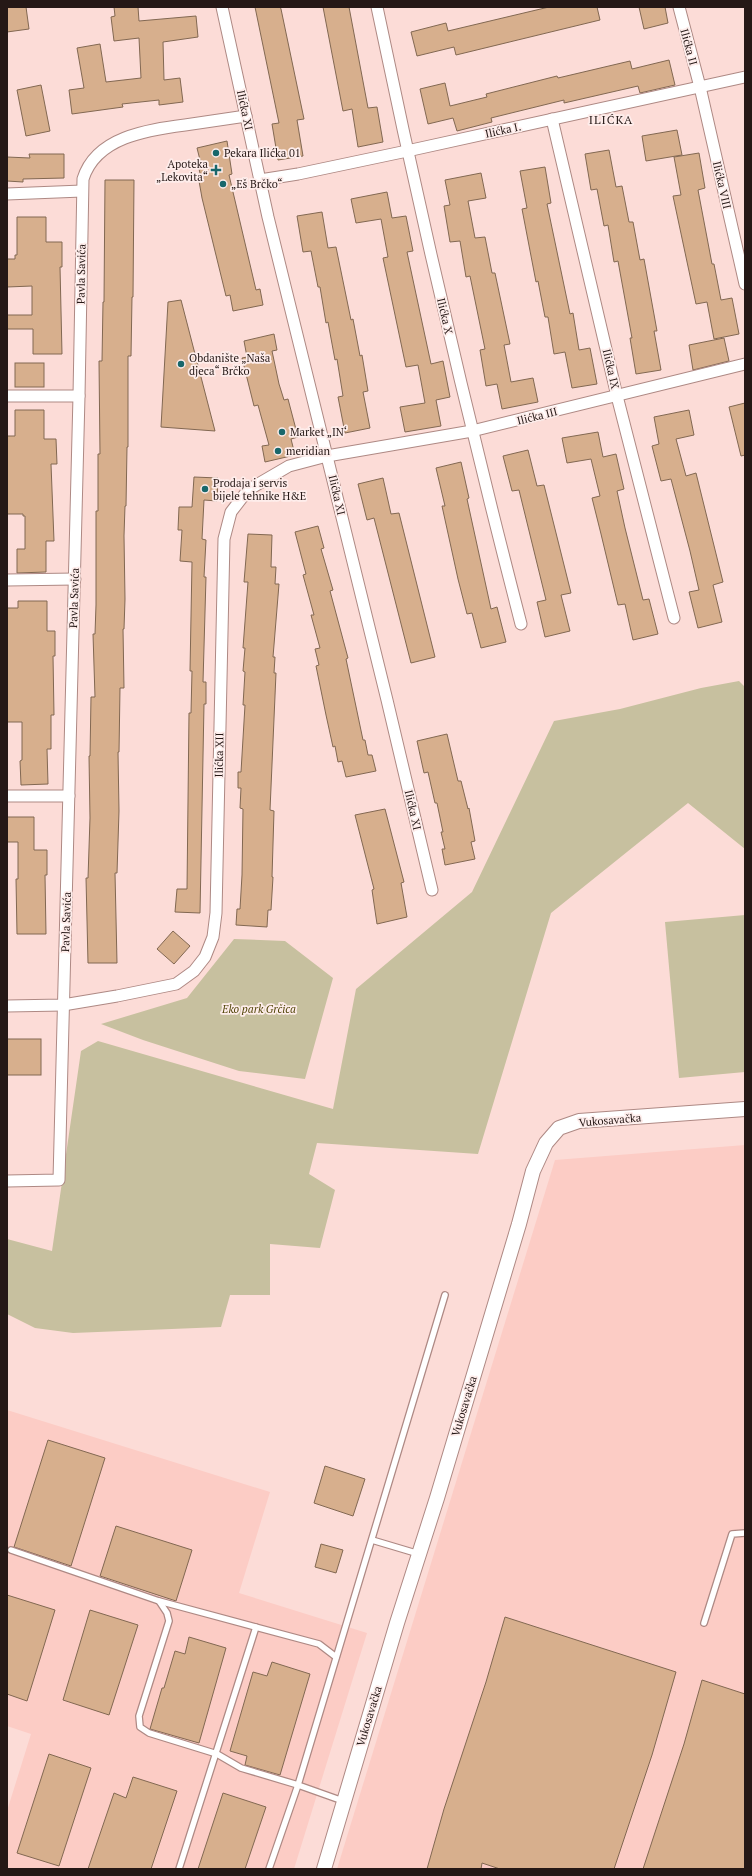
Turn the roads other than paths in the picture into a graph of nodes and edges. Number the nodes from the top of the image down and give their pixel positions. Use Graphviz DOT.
graph roads {
  1 [pos="222,7"];
  2 [pos="377,7"];
  3 [pos="679,7"];
  4 [pos="745,77"];
  5 [pos="700,87"];
  6 [pos="246,116"];
  7 [pos="552,119"];
  8 [pos="407,151"];
  9 [pos="260,180"];
  10 [pos="82,191"];
  11 [pos="7,194"];
  12 [pos="745,284"];
  13 [pos="745,364"];
  14 [pos="7,396"];
  15 [pos="79,396"];
  16 [pos="617,396"];
  17 [pos="472,432"];
  18 [pos="328,456"];
  19 [pos="75,579"];
  20 [pos="7,580"];
  21 [pos="674,618"];
  22 [pos="521,624"];
  23 [pos="7,796"];
  24 [pos="69,796"];
  25 [pos="432,890"];
  26 [pos="63,1005"];
  27 [pos="7,1006"];
  28 [pos="745,1109"];
  29 [pos="7,1181"];
  30 [pos="445,1295"];
  31 [pos="745,1533"];
  32 [pos="372,1540"];
  33 [pos="11,1550"];
  34 [pos="419,1554"];
  35 [pos="159,1601"];
  36 [pos="704,1623"];
  37 [pos="256,1627"];
  38 [pos="336,1658"];
  39 [pos="217,1754"];
  40 [pos="298,1785"];
  41 [pos="344,1801"];
  42 [pos="179,1869"];
  43 [pos="269,1869"];
  44 [pos="324,1869"];
  1 -- 6 [label="street, Ilićka XI"];
  2 -- 8 [label="street, Ilićka X"];
  3 -- 5 [label="street, Ilićka II"];
  4 -- 5 [label="street, Ilićka I."];
  5 -- 7 [label="street, Ilićka I."];
  5 -- 12 [label="street, Ilićka VIII"];
  6 -- 9 [label="street, Ilićka XI"];
  6 -- 10 [label="street, Pavla Savića"];
  7 -- 8 [label="street, Ilićka I."];
  7 -- 16 [label="street, Ilićka IX"];
  8 -- 9 [label="street, Ilićka I."];
  8 -- 17 [label="street, Ilićka X"];
  9 -- 18 [label="street, Ilićka XI"];
  10 -- 11 [label="street"];
  10 -- 15 [label="street, Pavla Savića"];
  13 -- 16 [label="street, Ilićka III"];
  14 -- 15 [label="street"];
  15 -- 19 [label="street, Pavla Savića"];
  16 -- 17 [label="street, Ilićka III"];
  16 -- 21 [label="street, Ilićka IX"];
  17 -- 18 [label="street, Ilićka III"];
  17 -- 22 [label="street, Ilićka X"];
  18 -- 25 [label="street, Ilićka XI"];
  18 -- 26 [label="street, Ilićka XII"];
  19 -- 20 [label="street"];
  19 -- 24 [label="street, Pavla Savića"];
  23 -- 24 [label="street"];
  24 -- 26 [label="street, Pavla Savića"];
  26 -- 27 [label="street"];
  26 -- 29 [label="street, Pavla Savića"];
  28 -- 34 [label="street, Vukosavačka"];
  30 -- 32 [label="lane"];
  31 -- 36 [label="lane"];
  32 -- 34 [label="lane"];
  32 -- 38 [label="lane"];
  33 -- 35 [label="lane"];
  34 -- 41 [label="street, Vukosavačka"];
  35 -- 37 [label="lane"];
  35 -- 39 [label="lane"];
  37 -- 38 [label="lane"];
  37 -- 39 [label="lane"];
  38 -- 40 [label="lane"];
  39 -- 40 [label="lane"];
  39 -- 42 [label="lane"];
  40 -- 41 [label="lane"];
  40 -- 43 [label="lane"];
  41 -- 44 [label="street, Vukosavačka"];
}
